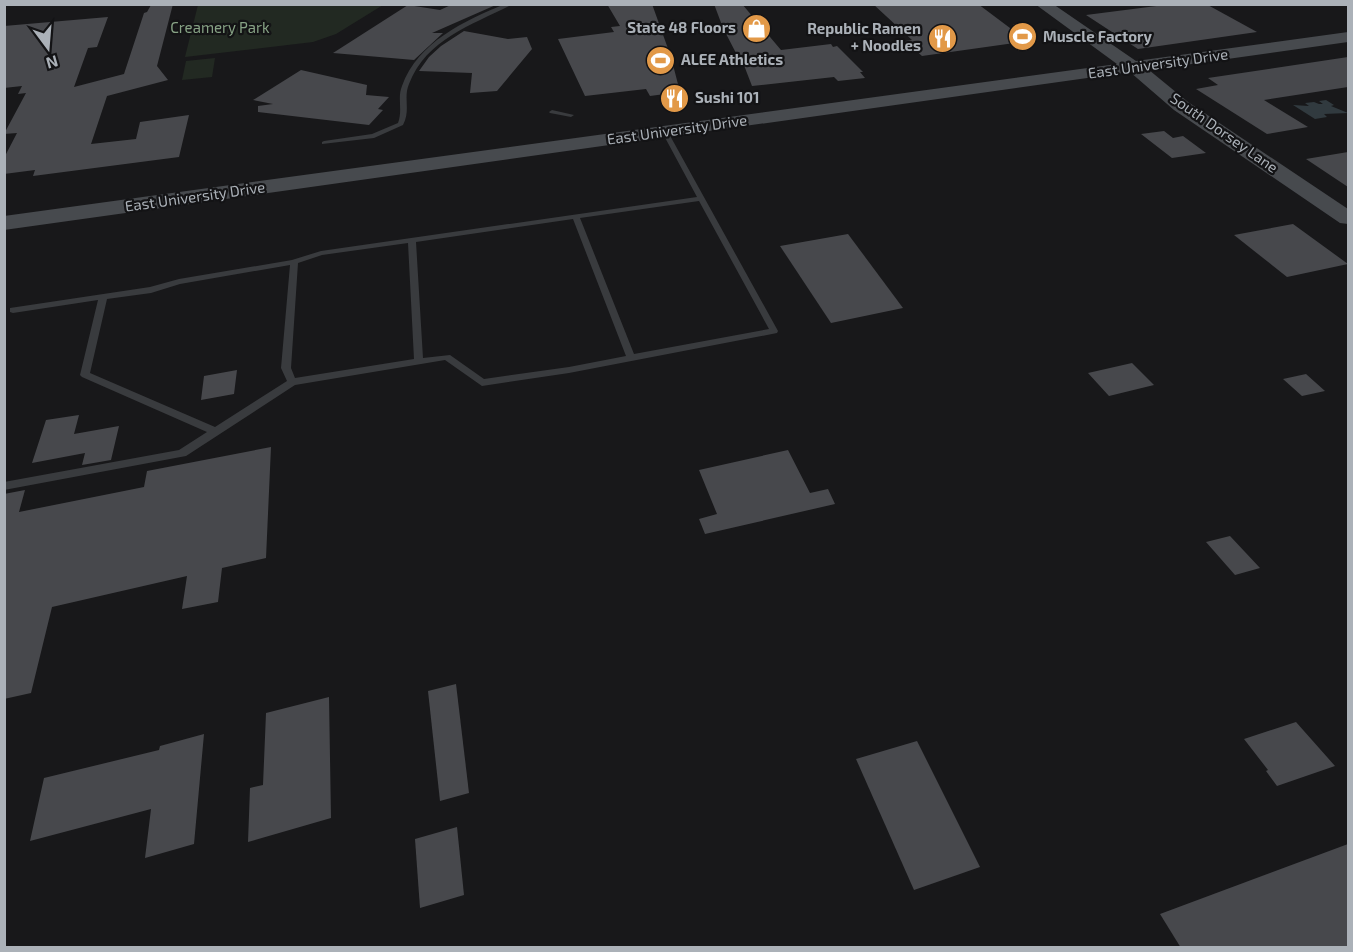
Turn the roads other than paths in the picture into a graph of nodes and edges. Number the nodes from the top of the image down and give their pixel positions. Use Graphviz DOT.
graph roads {
  1 [pos="512,4"];
  2 [pos="1042,4"];
  3 [pos="1348,37"];
  4 [pos="1134,67"];
  5 [pos="552,112"];
  6 [pos="571,115"];
  7 [pos="665,132"];
  8 [pos="324,143"];
  9 [pos="702,198"];
  10 [pos="576,218"];
  11 [pos="1348,218"];
  12 [pos="4,223"];
  13 [pos="412,240"];
  14 [pos="294,262"];
  15 [pos="103,297"];
  16 [pos="13,310"];
  17 [pos="631,358"];
  18 [pos="419,362"];
  19 [pos="292,382"];
  20 [pos="214,431"];
  21 [pos="4,486"];
  1 -- 8 [label="lane"];
  2 -- 4 [label="main road, South Dorsey Lane"];
  3 -- 4 [label="main road, East University Drive"];
  4 -- 7 [label="main road, East University Drive"];
  4 -- 11 [label="main road, South Dorsey Lane"];
  5 -- 6 [label="lane"];
  7 -- 9 [label="lane"];
  7 -- 12 [label="main road, East University Drive"];
  9 -- 10 [label="lane"];
  9 -- 17 [label="lane"];
  10 -- 13 [label="lane"];
  10 -- 17 [label="lane"];
  13 -- 14 [label="lane"];
  13 -- 18 [label="lane"];
  14 -- 15 [label="lane"];
  14 -- 19 [label="lane"];
  15 -- 16 [label="lane"];
  15 -- 20 [label="lane"];
  17 -- 18 [label="lane"];
  18 -- 19 [label="lane"];
  19 -- 20 [label="lane"];
  20 -- 21 [label="lane"];
}
